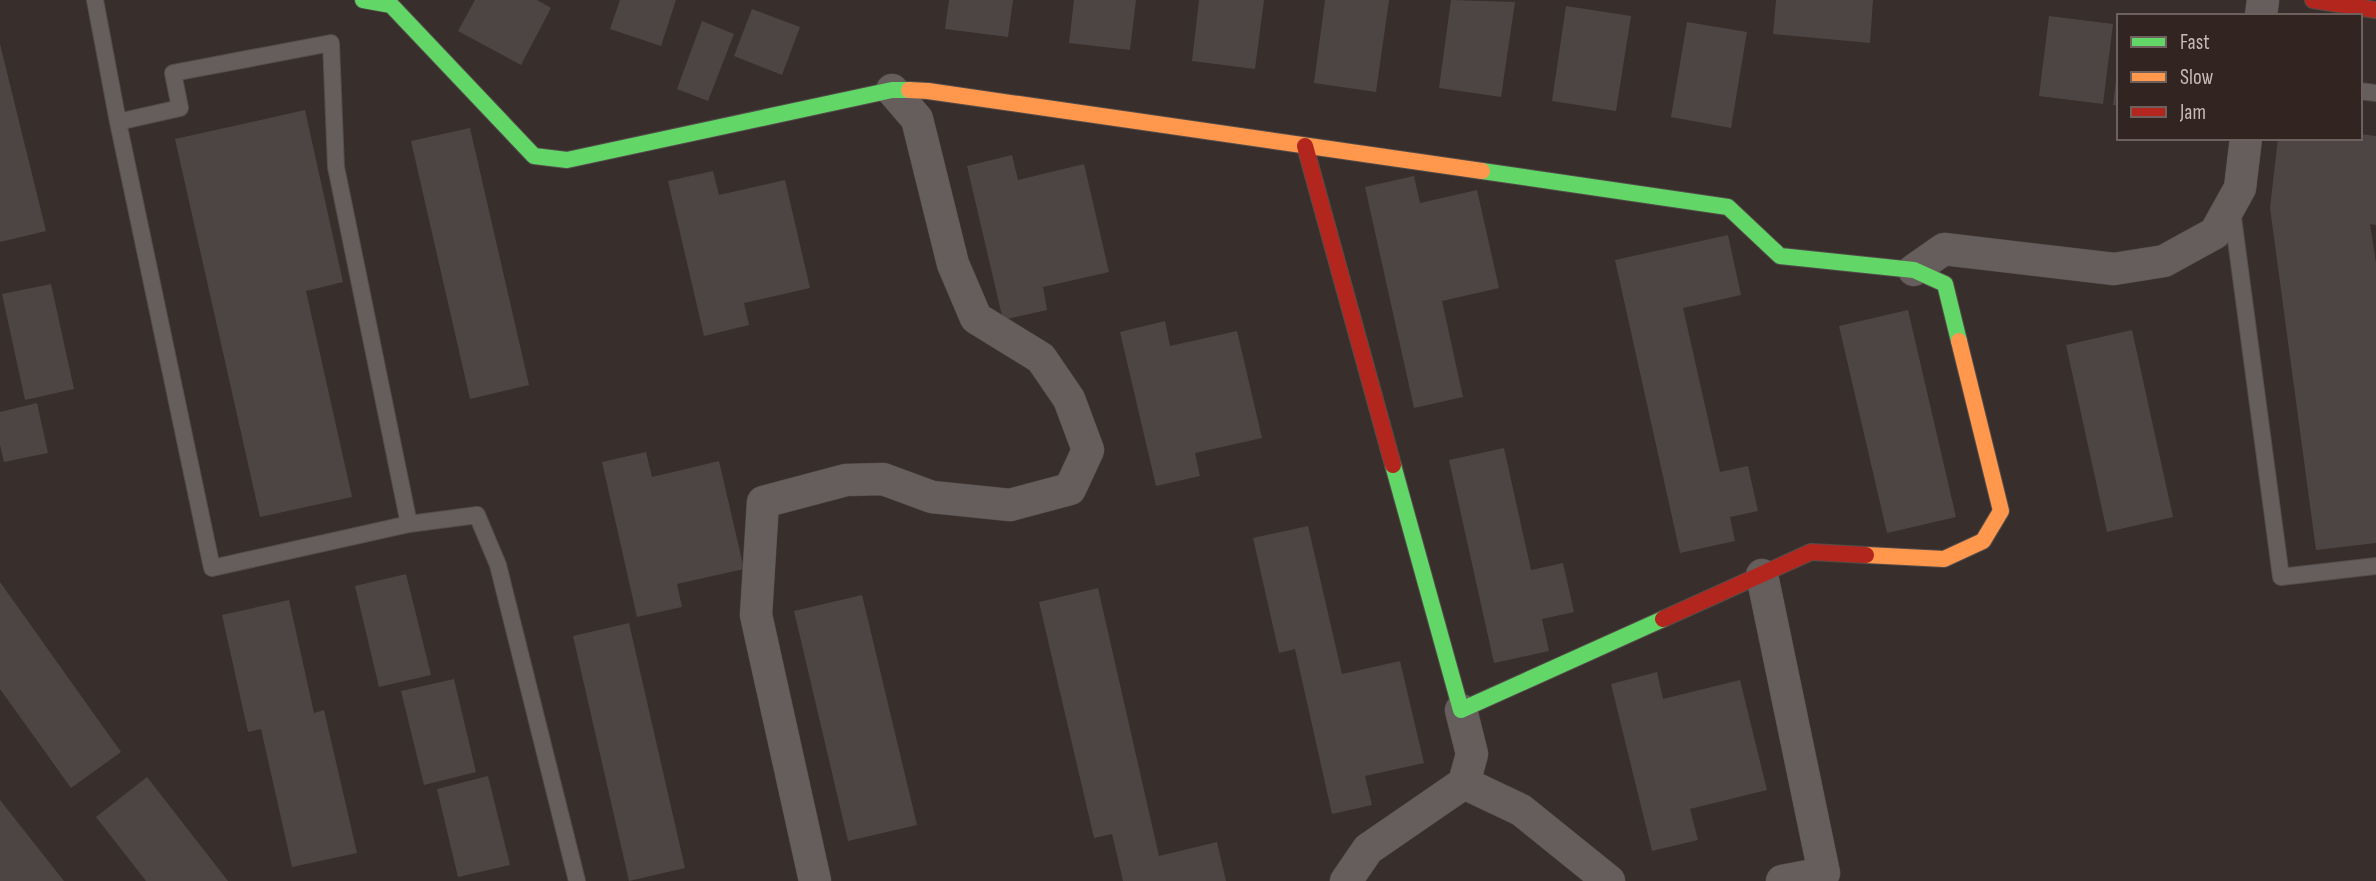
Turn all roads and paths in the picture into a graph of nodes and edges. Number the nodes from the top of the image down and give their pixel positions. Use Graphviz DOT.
graph roads {
  1 [pos="95,0"];
  2 [pos="363,0"];
  3 [pos="2313,0"];
  4 [pos="2376,10"];
  5 [pos="892,90"];
  6 [pos="118,122"];
  7 [pos="2246,140"];
  8 [pos="1305,146"];
  9 [pos="2231,204"];
  10 [pos="1914,270"];
  11 [pos="409,524"];
  12 [pos="2376,566"];
  13 [pos="1762,575"];
  14 [pos="1461,710"];
  15 [pos="1464,783"];
  16 [pos="577,881"];
  17 [pos="815,881"];
  18 [pos="1346,881"];
  19 [pos="1609,881"];
  20 [pos="1782,881"];
  1 -- 6 [label="lane"];
  2 -- 5 [label="street"];
  3 -- 4 [label="street"];
  5 -- 8 [label="street"];
  5 -- 17 [label="street"];
  6 -- 11 [label="lane"];
  6 -- 11 [label="lane"];
  7 -- 9 [label="street"];
  8 -- 10 [label="street"];
  8 -- 14 [label="street"];
  9 -- 10 [label="street"];
  9 -- 12 [label="lane"];
  10 -- 13 [label="street"];
  11 -- 16 [label="lane"];
  13 -- 14 [label="street"];
  13 -- 20 [label="street"];
  14 -- 15 [label="street"];
  15 -- 18 [label="street"];
  15 -- 19 [label="street"];
}
